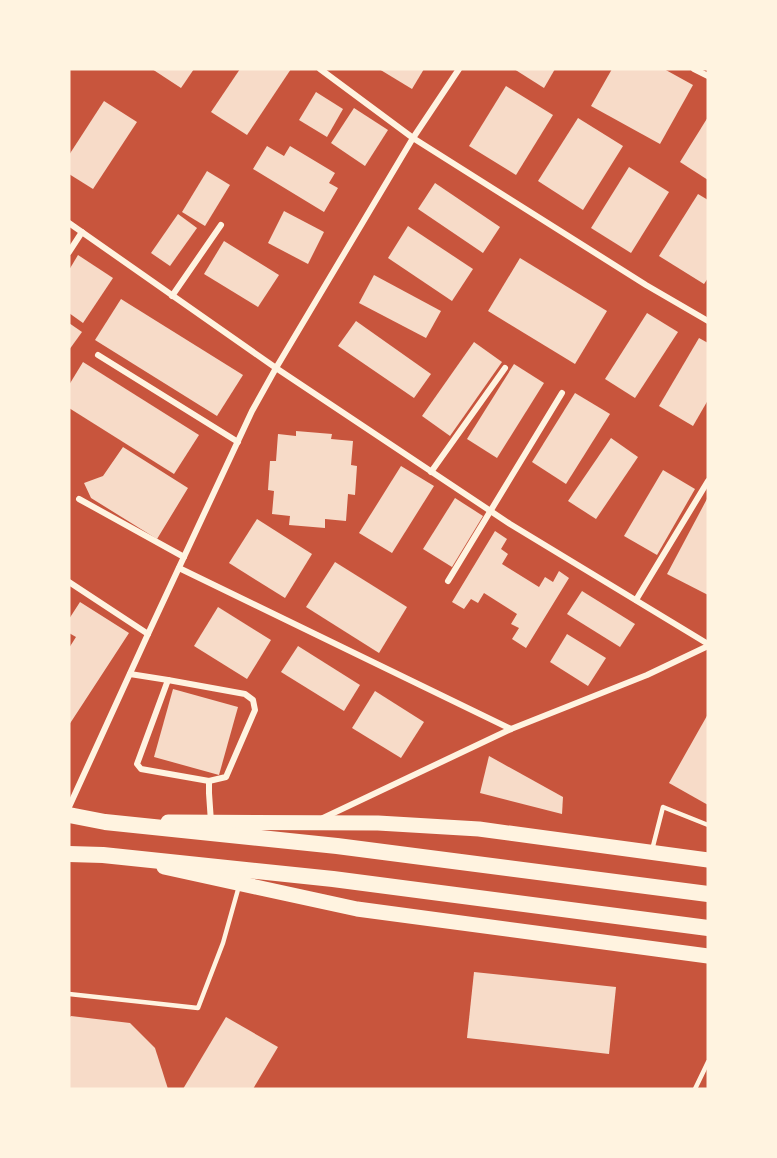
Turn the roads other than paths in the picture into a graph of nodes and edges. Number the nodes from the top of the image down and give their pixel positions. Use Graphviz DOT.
graph roads {
  1 [pos="321,69"];
  2 [pos="459,69"];
  3 [pos="694,69"];
  4 [pos="708,76"];
  5 [pos="413,138"];
  6 [pos="69,222"];
  7 [pos="221,225"];
  8 [pos="82,232"];
  9 [pos="69,252"];
  10 [pos="172,296"];
  11 [pos="708,321"];
  12 [pos="98,355"];
  13 [pos="276,368"];
  14 [pos="505,368"];
  15 [pos="562,393"];
  16 [pos="238,442"];
  17 [pos="431,472"];
  18 [pos="708,481"];
  19 [pos="79,499"];
  20 [pos="490,511"];
  21 [pos="184,557"];
  22 [pos="179,568"];
  23 [pos="448,581"];
  24 [pos="69,582"];
  25 [pos="636,600"];
  26 [pos="148,634"];
  27 [pos="708,645"];
  28 [pos="130,674"];
  29 [pos="168,680"];
  30 [pos="511,729"];
  31 [pos="209,781"];
  32 [pos="69,807"];
  33 [pos="69,815"];
  34 [pos="105,822"];
  35 [pos="211,822"];
  36 [pos="314,822"];
  37 [pos="708,825"];
  38 [pos="651,852"];
  39 [pos="69,854"];
  40 [pos="103,855"];
  41 [pos="708,860"];
  42 [pos="240,884"];
  43 [pos="708,894"];
  44 [pos="708,928"];
  45 [pos="708,956"];
  46 [pos="69,994"];
  47 [pos="708,1062"];
  48 [pos="695,1089"];
  1 -- 5 [label="street"];
  2 -- 5 [label="street"];
  3 -- 4 [label="street"];
  5 -- 11 [label="street"];
  5 -- 13 [label="street"];
  6 -- 8 [label="street"];
  7 -- 10 [label="street"];
  8 -- 9 [label="street"];
  8 -- 10 [label="street"];
  10 -- 13 [label="street"];
  12 -- 16 [label="street"];
  13 -- 16 [label="street"];
  13 -- 17 [label="street"];
  14 -- 17 [label="street"];
  15 -- 20 [label="street"];
  16 -- 21 [label="street"];
  17 -- 20 [label="street"];
  18 -- 25 [label="street"];
  19 -- 21 [label="street"];
  20 -- 23 [label="street"];
  20 -- 25 [label="street"];
  21 -- 22 [label="street"];
  22 -- 26 [label="street"];
  22 -- 30 [label="street"];
  24 -- 26 [label="street"];
  25 -- 27 [label="street"];
  26 -- 28 [label="street"];
  27 -- 30 [label="street"];
  28 -- 29 [label="street"];
  28 -- 32 [label="street"];
  29 -- 31 [label="street"];
  29 -- 31 [label="street"];
  30 -- 36 [label="street"];
  31 -- 35 [label="street"];
  33 -- 34 [label="highway"];
  34 -- 35 [label="main road"];
  34 -- 43 [label="highway"];
  35 -- 36 [label="main road"];
  36 -- 38 [label="main road"];
  37 -- 38 [label="lane"];
  38 -- 41 [label="main road"];
  39 -- 40 [label="highway"];
  40 -- 42 [label="main road"];
  40 -- 44 [label="highway"];
  42 -- 45 [label="main road"];
  42 -- 46 [label="lane"];
  47 -- 48 [label="lane"];
}
